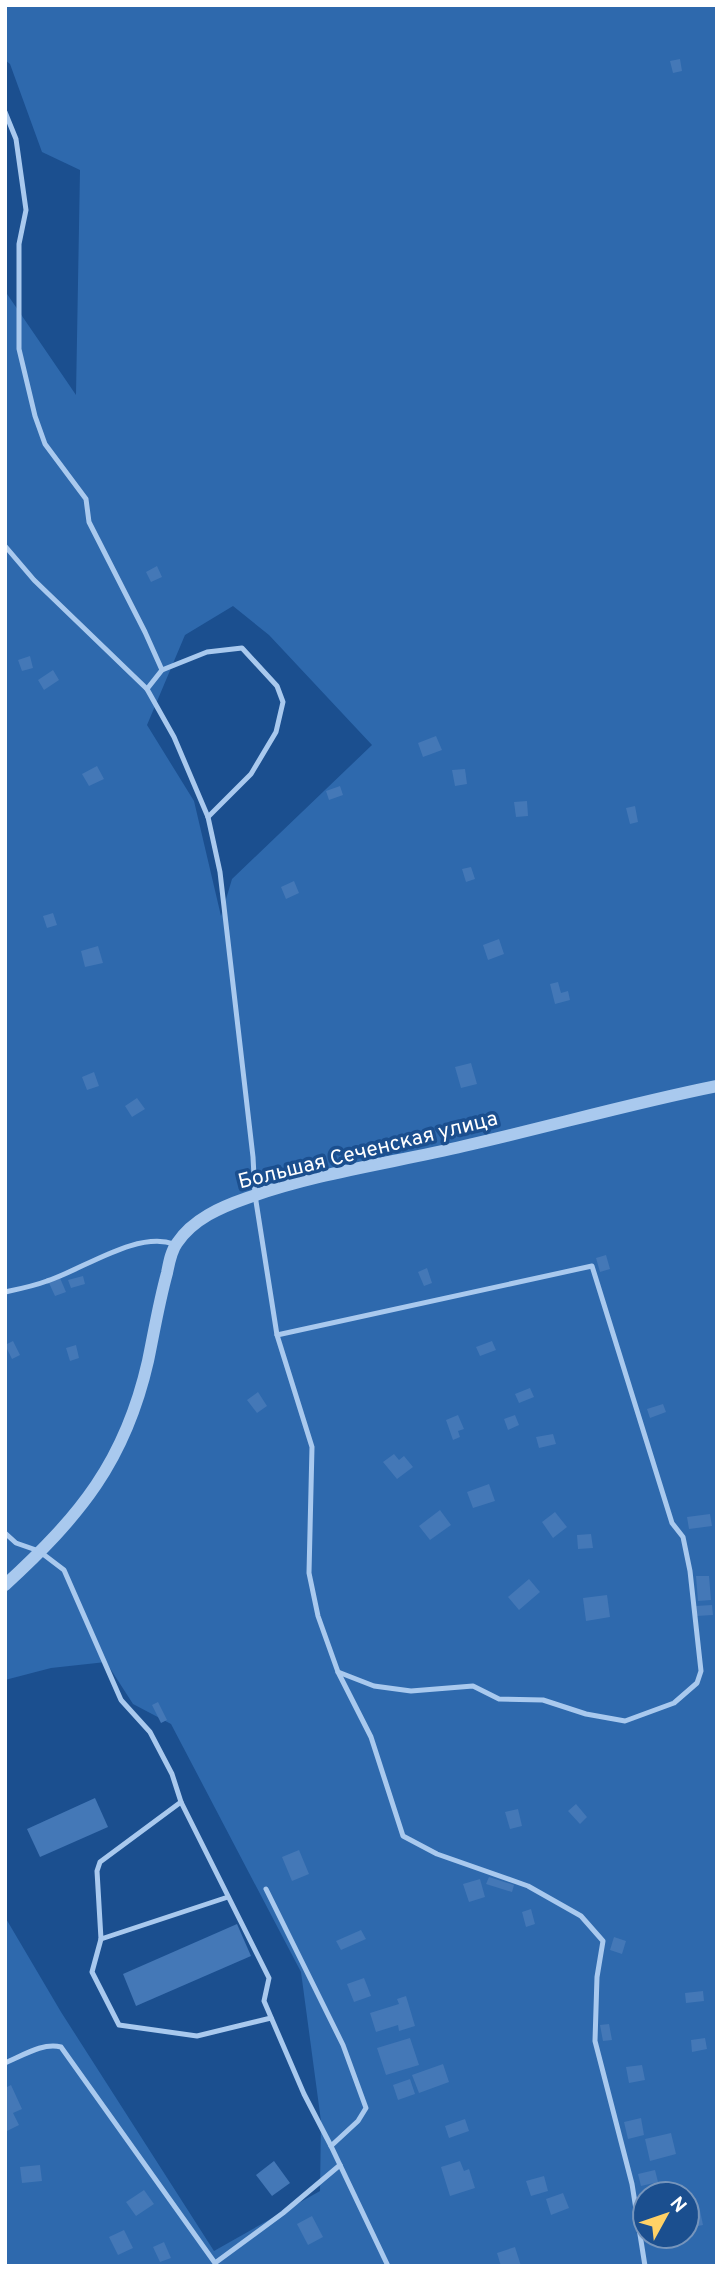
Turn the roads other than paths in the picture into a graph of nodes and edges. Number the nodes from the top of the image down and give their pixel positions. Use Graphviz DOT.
graph roads {
  1 [pos="5,112"];
  2 [pos="5,546"];
  3 [pos="162,670"];
  4 [pos="147,689"];
  5 [pos="208,817"];
  6 [pos="717,1086"];
  7 [pos="255,1195"];
  8 [pos="176,1244"];
  9 [pos="5,1292"];
  10 [pos="277,1335"];
  11 [pos="5,1533"];
  12 [pos="39,1551"];
  13 [pos="5,1585"];
  14 [pos="338,1672"];
  15 [pos="181,1802"];
  16 [pos="266,1889"];
  17 [pos="228,1897"];
  18 [pos="101,1939"];
  19 [pos="271,2018"];
  20 [pos="5,2063"];
  21 [pos="331,2146"];
  22 [pos="340,2165"];
  23 [pos="216,2264"];
  24 [pos="388,2266"];
  25 [pos="645,2266"];
  1 -- 3 [label="lane"];
  2 -- 4 [label="lane"];
  3 -- 4 [label="lane"];
  3 -- 5 [label="lane"];
  4 -- 5 [label="lane"];
  5 -- 7 [label="lane"];
  6 -- 7 [label="street, Большая Сеченская улица"];
  7 -- 8 [label="street, Большая Сеченская улица"];
  7 -- 10 [label="lane"];
  8 -- 9 [label="lane"];
  8 -- 12 [label="street, Большая Сеченская улица"];
  10 -- 14 [label="lane"];
  10 -- 14 [label="lane"];
  11 -- 12 [label="lane"];
  12 -- 13 [label="street, Большая Сеченская улица"];
  12 -- 15 [label="lane"];
  14 -- 25 [label="lane"];
  15 -- 17 [label="lane"];
  15 -- 18 [label="lane"];
  16 -- 21 [label="lane"];
  17 -- 18 [label="lane"];
  17 -- 19 [label="lane"];
  18 -- 19 [label="lane"];
  19 -- 21 [label="lane"];
  20 -- 23 [label="lane"];
  21 -- 22 [label="lane"];
  22 -- 23 [label="lane"];
  22 -- 24 [label="lane"];
}
